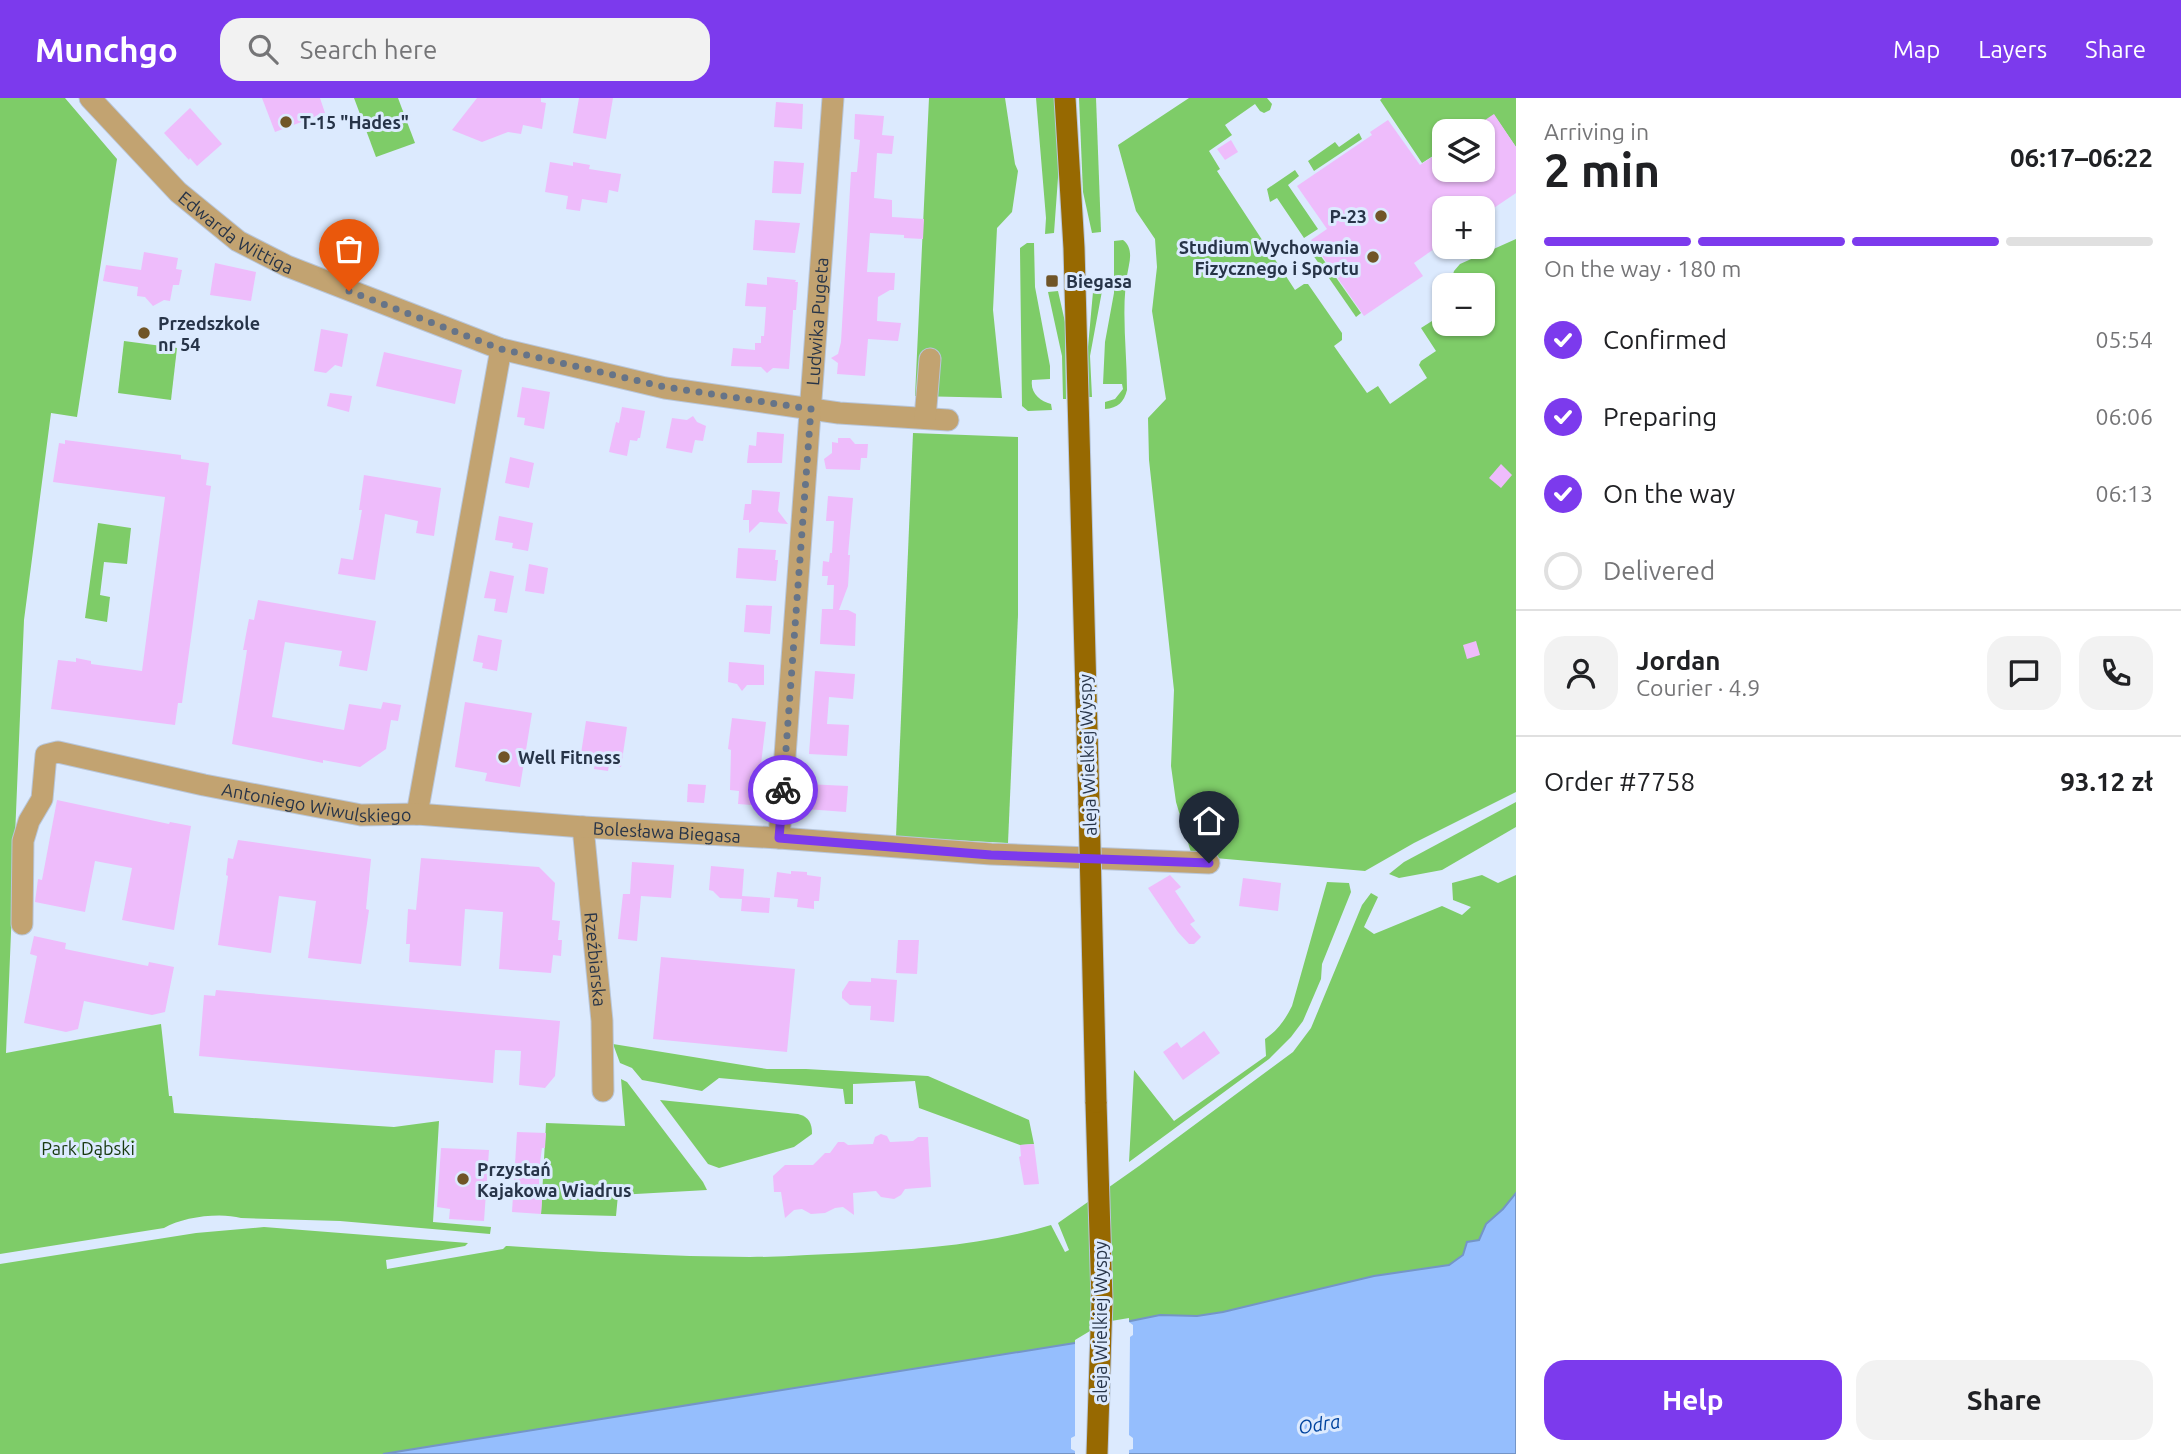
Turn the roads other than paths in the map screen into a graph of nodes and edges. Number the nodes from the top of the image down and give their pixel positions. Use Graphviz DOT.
graph roads {
  1 [pos="90,98"];
  2 [pos="833,98"];
  3 [pos="1065,98"];
  4 [pos="501,349"];
  5 [pos="929,359"];
  6 [pos="811,409"];
  7 [pos="925,418"];
  8 [pos="948,420"];
  9 [pos="417,814"];
  10 [pos="583,827"];
  11 [pos="779,838"];
  12 [pos="1209,863"];
  13 [pos="22,924"];
  14 [pos="603,1091"];
  15 [pos="1097,1454"];
  1 -- 4 [label="street, Edwarda Wittiga"];
  2 -- 6 [label="street, Ludwika Pugeta"];
  3 -- 15 [label="main road, aleja Wielkiej Wyspy, bridge"];
  4 -- 6 [label="street, Edwarda Wittiga"];
  4 -- 9 [label="street, Antoniego Wiwulskiego"];
  5 -- 7 [label="street"];
  6 -- 7 [label="street, Edwarda Wittiga"];
  6 -- 11 [label="street, Ludwika Pugeta"];
  7 -- 8 [label="street, Edwarda Wittiga"];
  9 -- 10 [label="street, Bolesława Biegasa"];
  9 -- 13 [label="street, Antoniego Wiwulskiego"];
  10 -- 11 [label="street, Bolesława Biegasa"];
  10 -- 14 [label="street, Rzeźbiarska"];
  11 -- 12 [label="street, Bolesława Biegasa"];
}
